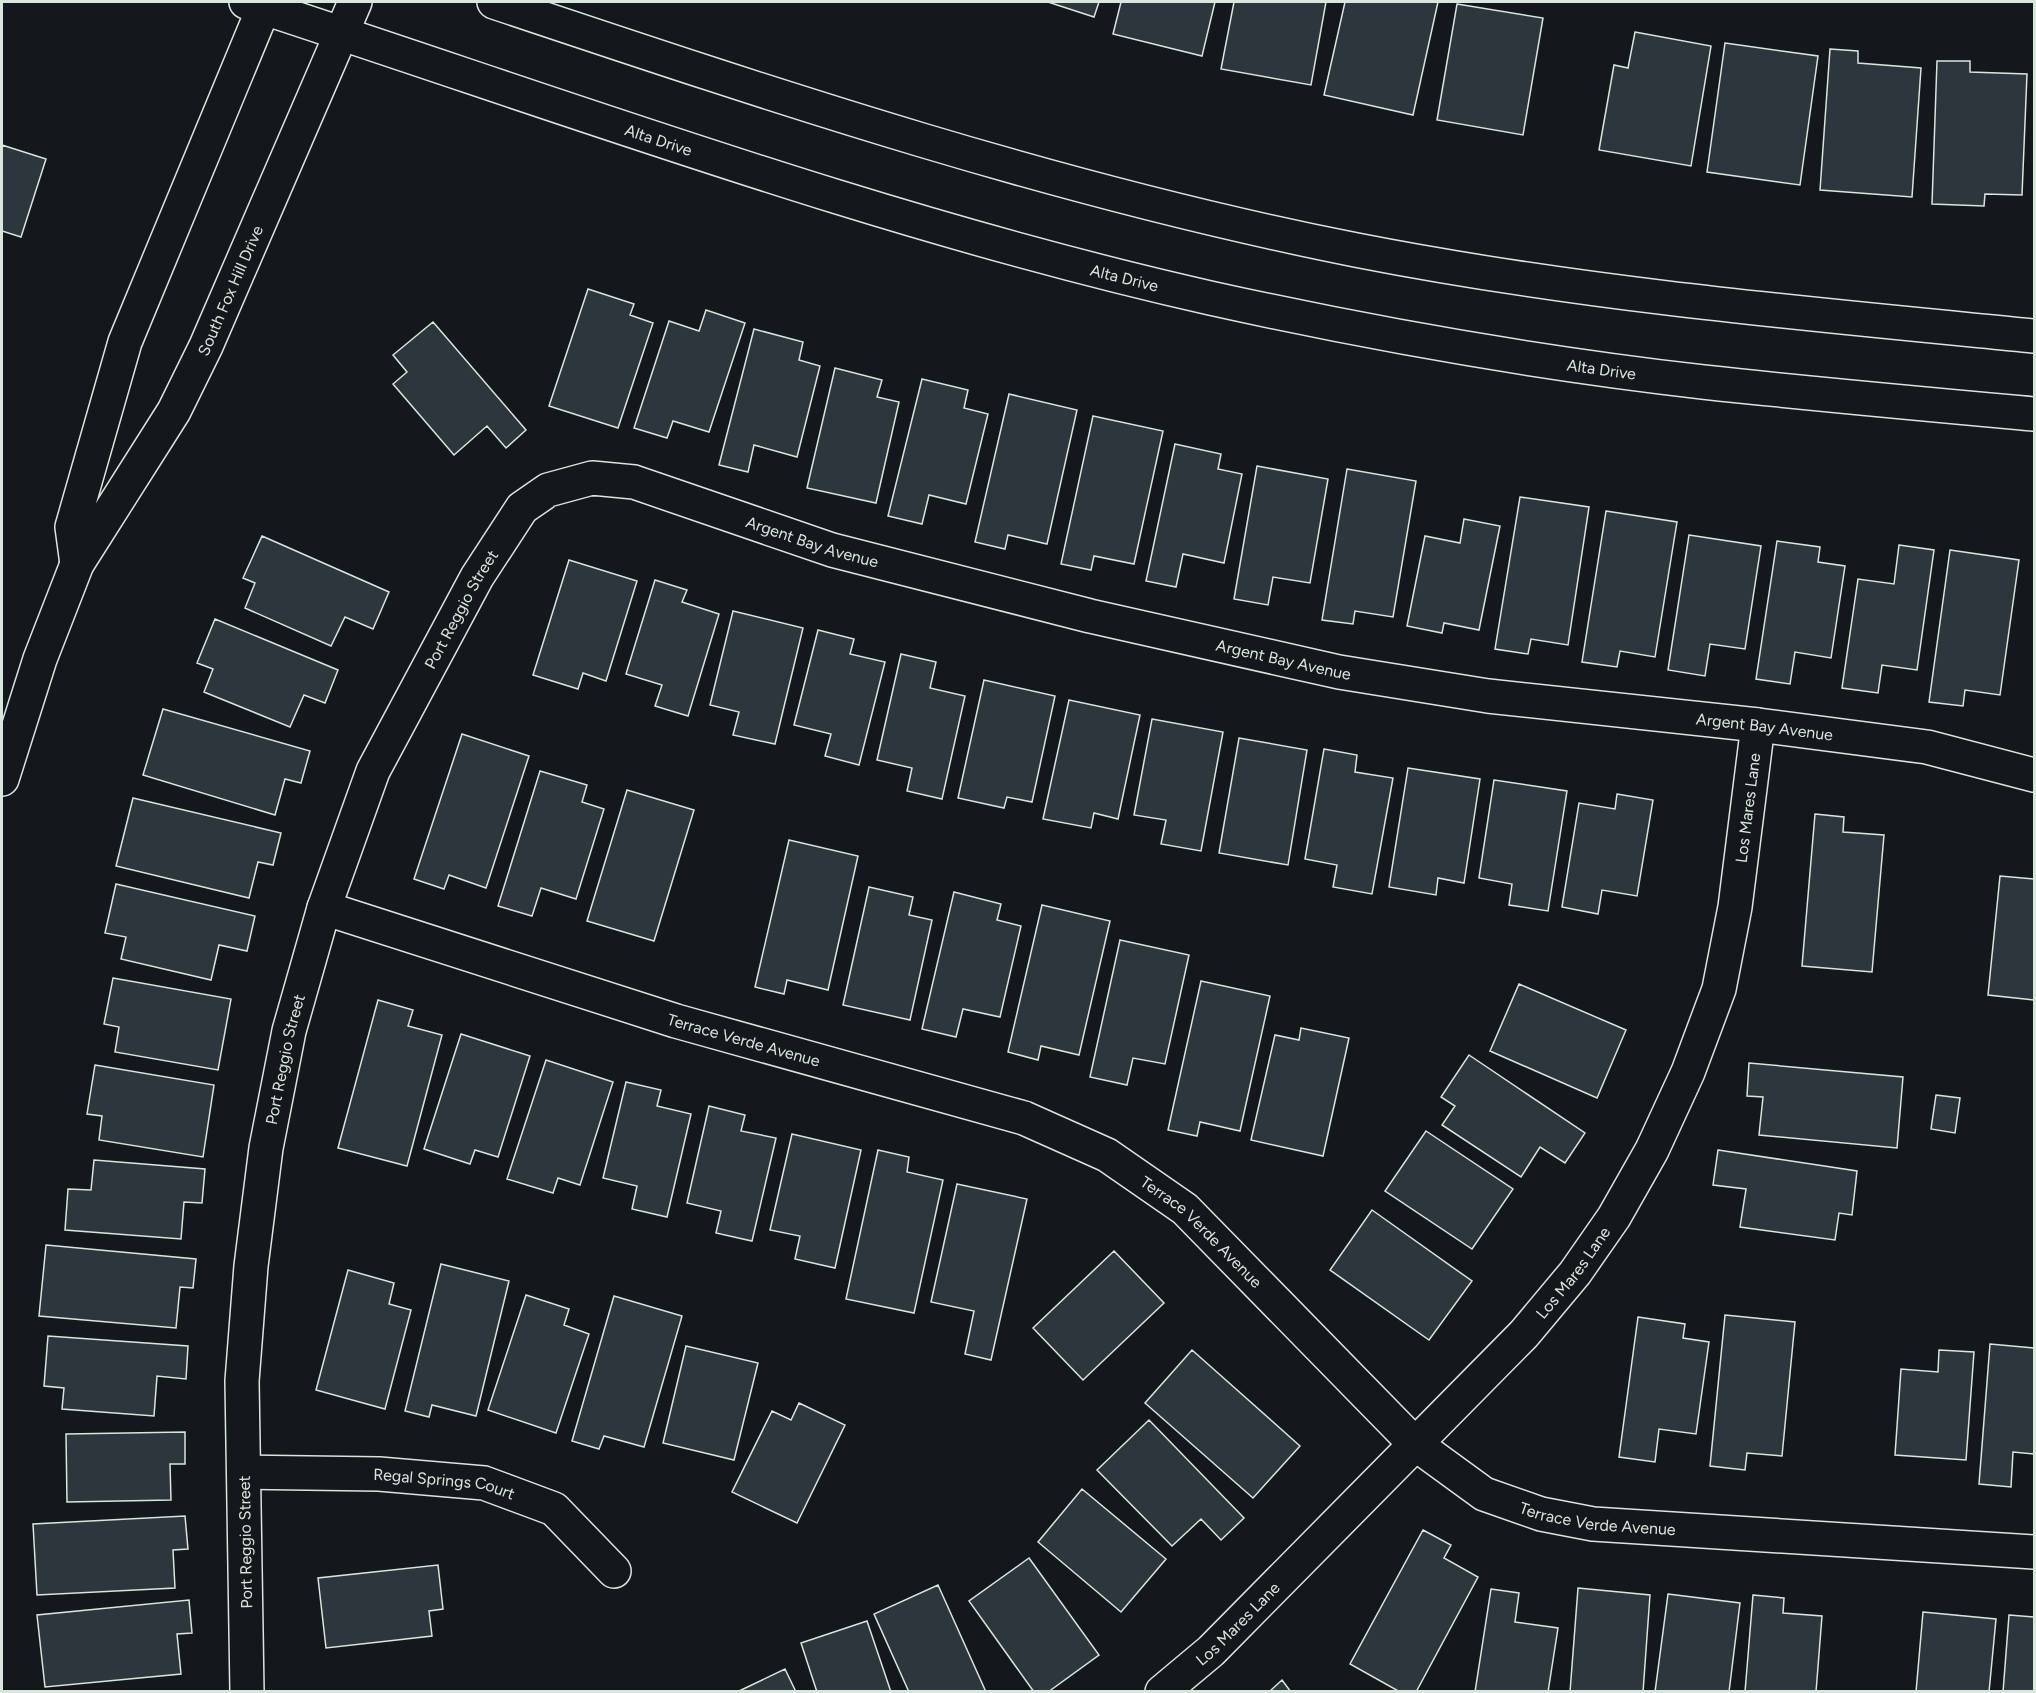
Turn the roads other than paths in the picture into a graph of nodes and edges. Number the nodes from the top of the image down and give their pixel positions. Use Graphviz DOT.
graph roads {
  1 [pos="355,2"];
  2 [pos="494,2"];
  3 [pos="259,4"];
  4 [pos="341,33"];
  5 [pos="2034,336"];
  6 [pos="2034,414"];
  7 [pos="548,490"];
  8 [pos="77,564"];
  9 [pos="1758,725"];
  10 [pos="2034,775"];
  11 [pos="2,779"];
  12 [pos="324,908"];
  13 [pos="1414,1443"];
  14 [pos="244,1472"];
  15 [pos="2034,1552"];
  16 [pos="614,1571"];
  17 [pos="247,1692"];
  18 [pos="1162,1692"];
  1 -- 4 [label="street, South Fox Hill Drive"];
  2 -- 5 [label="street"];
  3 -- 4 [label="street, Alta Drive"];
  3 -- 8 [label="street, South Fox Hill Drive"];
  4 -- 6 [label="street, Alta Drive"];
  4 -- 8 [label="street, South Fox Hill Drive"];
  7 -- 9 [label="street, Argent Bay Avenue"];
  7 -- 12 [label="street, Port Reggio Street"];
  8 -- 11 [label="street, South Fox Hill Drive"];
  9 -- 10 [label="street, Argent Bay Avenue"];
  9 -- 13 [label="street, Los Mares Lane"];
  12 -- 13 [label="street, Terrace Verde Avenue"];
  12 -- 14 [label="street, Port Reggio Street"];
  13 -- 15 [label="street, Terrace Verde Avenue"];
  13 -- 18 [label="street, Los Mares Lane"];
  14 -- 16 [label="street, Regal Springs Court"];
  14 -- 17 [label="street, Port Reggio Street"];
}
